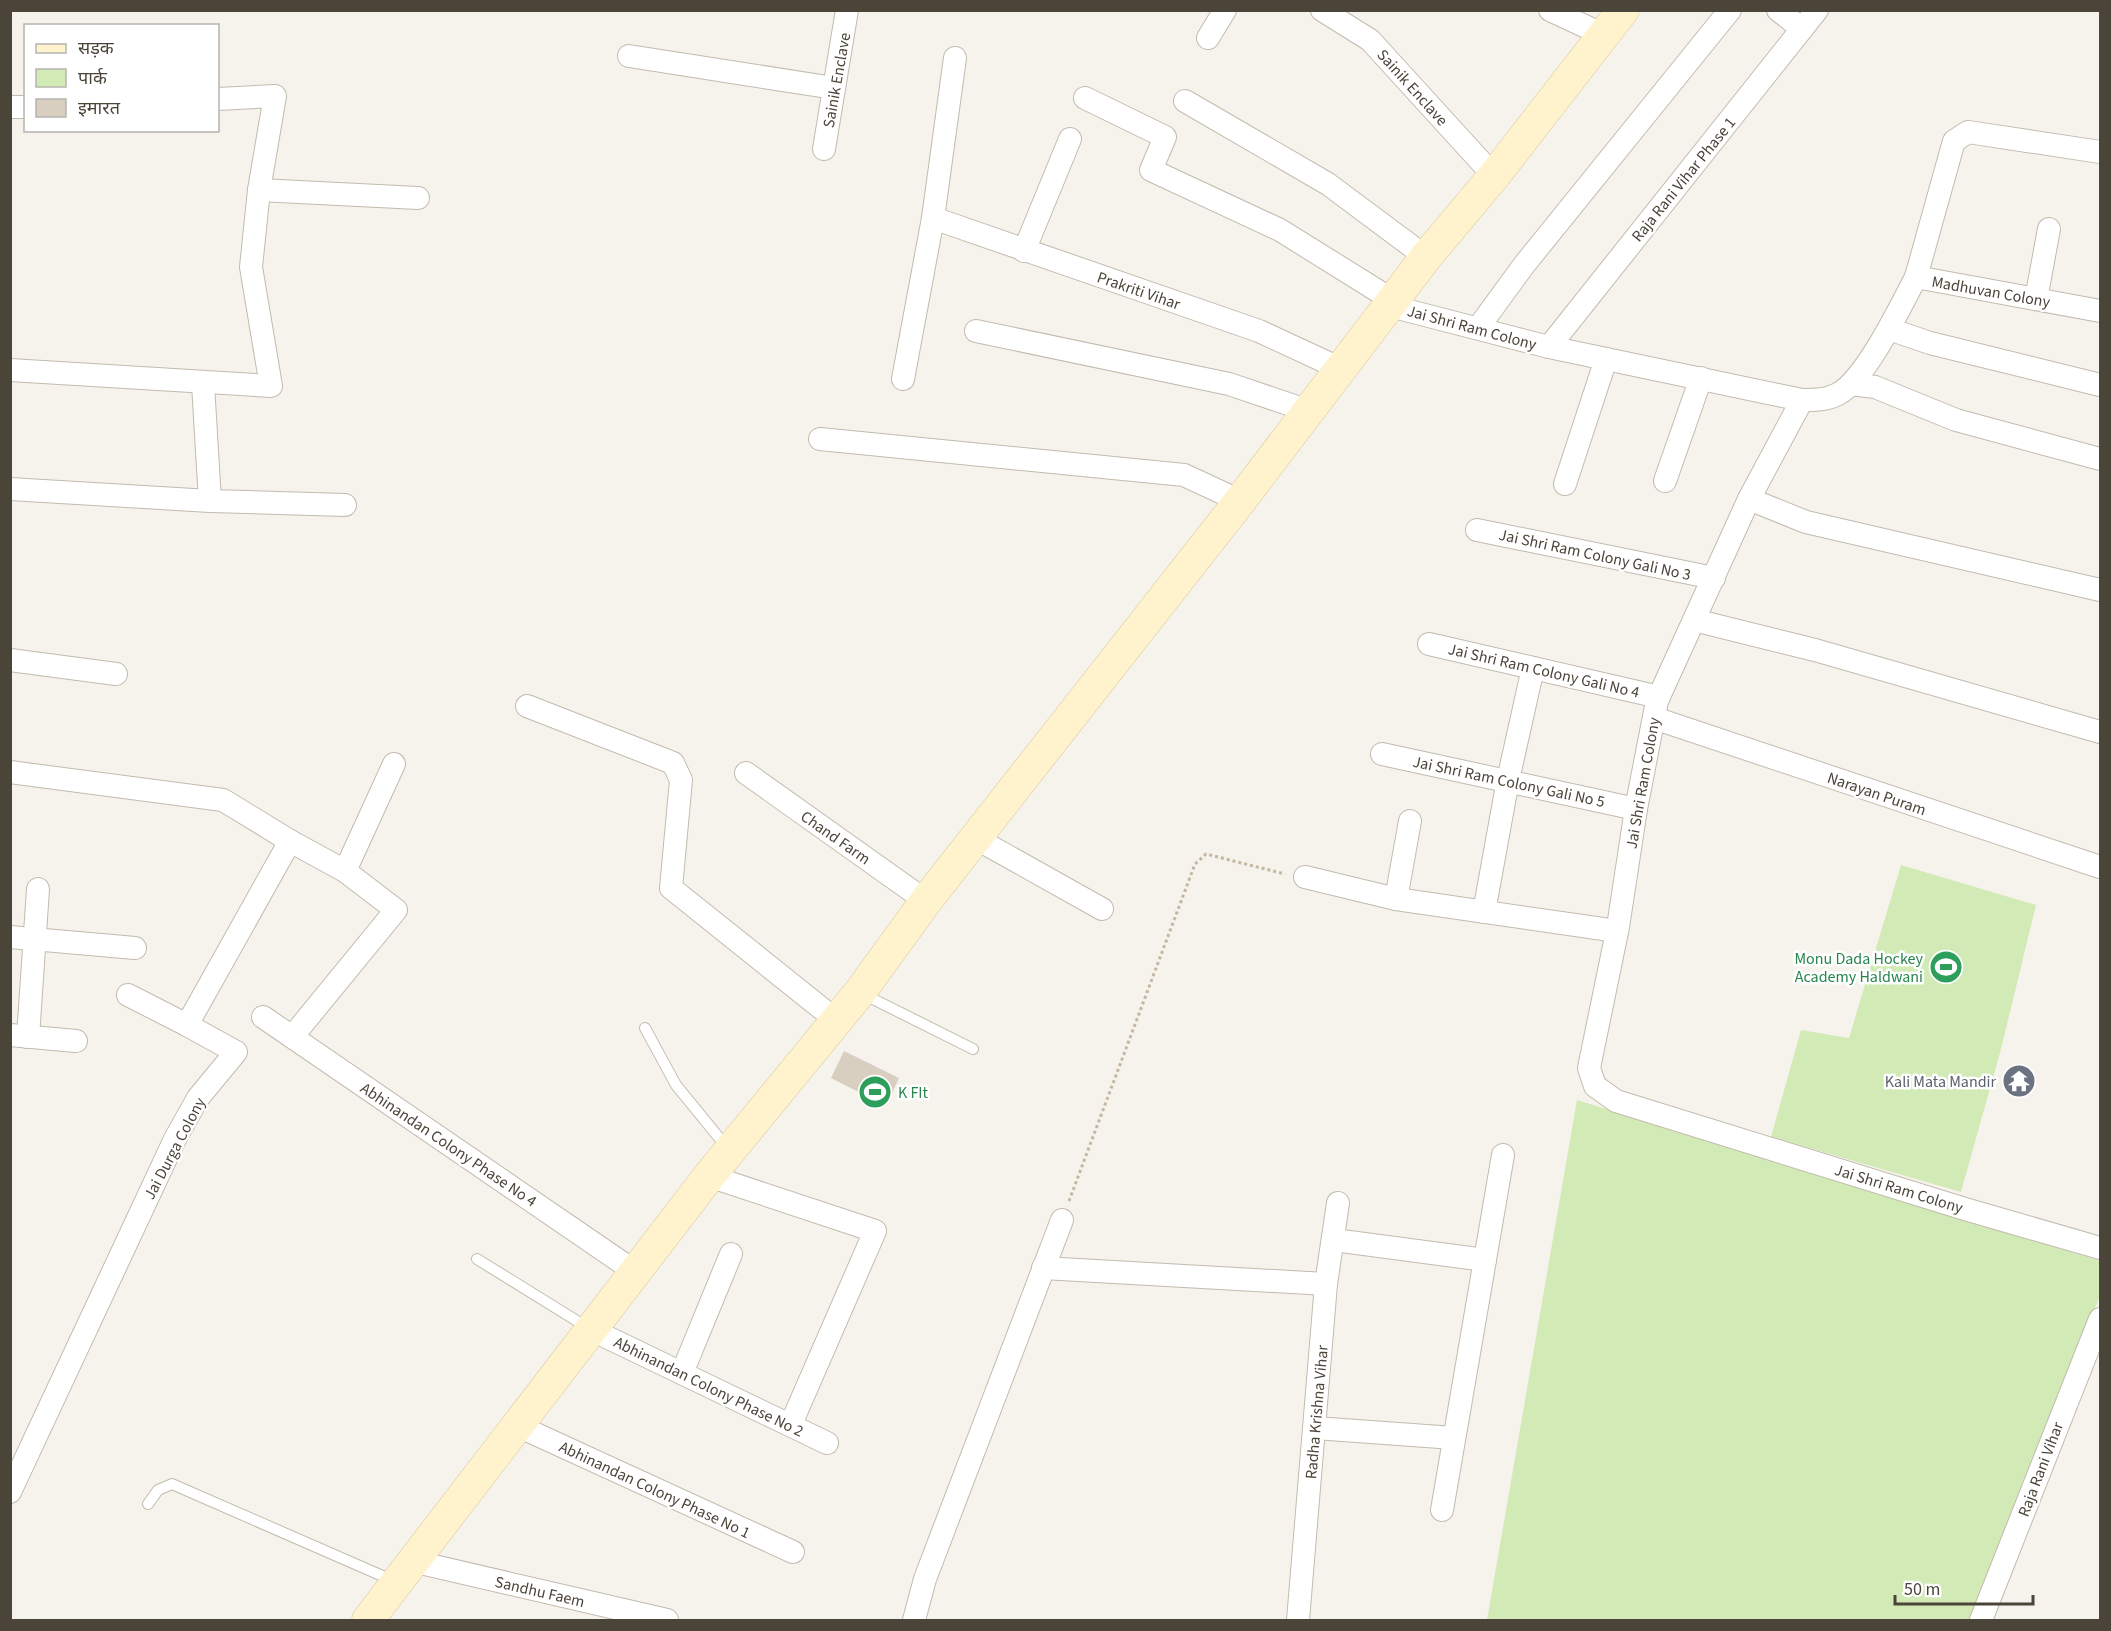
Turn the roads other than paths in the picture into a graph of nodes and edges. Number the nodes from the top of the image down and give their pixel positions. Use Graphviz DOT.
graph roads {
  1 [pos="848,10"];
  2 [pos="1225,10"];
  3 [pos="1322,10"];
  4 [pos="1550,10"];
  5 [pos="1623,10"];
  6 [pos="1730,10"];
  7 [pos="1778,10"];
  8 [pos="1816,10"];
  9 [pos="1802,30"];
  10 [pos="1604,35"];
  11 [pos="1208,38"];
  12 [pos="629,56"];
  13 [pos="956,58"];
  14 [pos="834,88"];
  15 [pos="1085,98"];
  16 [pos="219,99"];
  17 [pos="1185,102"];
  18 [pos="1070,139"];
  19 [pos="824,149"];
  20 [pos="2100,152"];
  21 [pos="1494,176"];
  22 [pos="259,190"];
  23 [pos="418,198"];
  24 [pos="933,218"];
  25 [pos="2049,229"];
  26 [pos="1024,251"];
  27 [pos="1426,256"];
  28 [pos="1916,278"];
  29 [pos="2036,298"];
  30 [pos="1392,303"];
  31 [pos="2100,311"];
  32 [pos="1478,328"];
  33 [pos="1888,328"];
  34 [pos="976,331"];
  35 [pos="1549,347"];
  36 [pos="1606,359"];
  37 [pos="1341,369"];
  38 [pos="10,370"];
  39 [pos="1701,378"];
  40 [pos="903,380"];
  41 [pos="203,384"];
  42 [pos="1851,384"];
  43 [pos="2100,385"];
  44 [pos="1802,400"];
  45 [pos="1309,411"];
  46 [pos="820,439"];
  47 [pos="2100,459"];
  48 [pos="1665,481"];
  49 [pos="1565,484"];
  50 [pos="10,489"];
  51 [pos="1749,499"];
  52 [pos="210,501"];
  53 [pos="1240,501"];
  54 [pos="345,505"];
  55 [pos="1477,530"];
  56 [pos="1714,578"];
  57 [pos="2100,590"];
  58 [pos="1694,620"];
  59 [pos="1429,644"];
  60 [pos="10,660"];
  61 [pos="1533,668"];
  62 [pos="116,674"];
  63 [pos="527,706"];
  64 [pos="1657,707"];
  65 [pos="2100,732"];
  66 [pos="1382,754"];
  67 [pos="394,764"];
  68 [pos="10,772"];
  69 [pos="746,773"];
  70 [pos="1508,780"];
  71 [pos="1636,809"];
  72 [pos="1410,822"];
  73 [pos="977,839"];
  74 [pos="290,841"];
  75 [pos="2100,867"];
  76 [pos="345,871"];
  77 [pos="1298,877"];
  78 [pos="38,889"];
  79 [pos="1396,899"];
  80 [pos="926,901"];
  81 [pos="1102,909"];
  82 [pos="1484,912"];
  83 [pos="1617,931"];
  84 [pos="10,937"];
  85 [pos="34,939"];
  86 [pos="135,948"];
  87 [pos="860,992"];
  88 [pos="128,995"];
  89 [pos="263,1017"];
  90 [pos="836,1020"];
  91 [pos="187,1025"];
  92 [pos="645,1028"];
  93 [pos="19,1036"];
  94 [pos="292,1037"];
  95 [pos="76,1041"];
  96 [pos="973,1049"];
  97 [pos="729,1150"];
  98 [pos="1503,1155"];
  99 [pos="709,1176"];
  100 [pos="1338,1203"];
  101 [pos="1062,1220"];
  102 [pos="1334,1240"];
  103 [pos="2100,1248"];
  104 [pos="731,1254"];
  105 [pos="477,1258"];
  106 [pos="1485,1260"];
  107 [pos="1043,1268"];
  108 [pos="634,1271"];
  109 [pos="1326,1284"];
  110 [pos="2100,1319"];
  111 [pos="590,1329"];
  112 [pos="682,1373"];
  113 [pos="791,1424"];
  114 [pos="516,1425"];
  115 [pos="1315,1428"];
  116 [pos="1454,1438"];
  117 [pos="827,1443"];
  118 [pos="10,1492"];
  119 [pos="148,1504"];
  120 [pos="1442,1510"];
  121 [pos="793,1552"];
  122 [pos="405,1571"];
  123 [pos="368,1620"];
  124 [pos="667,1620"];
  125 [pos="914,1620"];
  126 [pos="1298,1620"];
  127 [pos="1981,1620"];
  1 -- 14 [label="street, Sainik Enclave"];
  2 -- 11 [label="street"];
  3 -- 21 [label="street, Sainik Enclave"];
  4 -- 10 [label="street"];
  5 -- 10 [label="street"];
  6 -- 32 [label="street"];
  7 -- 9 [label="street"];
  8 -- 9 [label="street, Raja Rani Vihar Phase 1"];
  9 -- 35 [label="street, Raja Rani Vihar Phase 1"];
  10 -- 21 [label="street"];
  12 -- 14 [label="street"];
  13 -- 24 [label="street"];
  14 -- 19 [label="street, Sainik Enclave"];
  15 -- 30 [label="street, Jai Shri Ram Colony"];
  16 -- 22 [label="street"];
  17 -- 27 [label="street"];
  18 -- 26 [label="street"];
  20 -- 28 [label="street"];
  21 -- 27 [label="street"];
  22 -- 23 [label="street"];
  22 -- 41 [label="street"];
  24 -- 26 [label="street, Prakriti Vihar"];
  24 -- 40 [label="street"];
  25 -- 29 [label="street"];
  26 -- 37 [label="street, Prakriti Vihar"];
  27 -- 30 [label="street"];
  28 -- 29 [label="street, Madhuvan Colony"];
  28 -- 33 [label="street, Madhuvan Colony"];
  29 -- 31 [label="street, Madhuvan Colony"];
  30 -- 32 [label="street, Jai Shri Ram Colony"];
  30 -- 37 [label="street"];
  32 -- 35 [label="street, Jai Shri Ram Colony"];
  33 -- 42 [label="street, Madhuvan Colony"];
  33 -- 43 [label="street"];
  34 -- 45 [label="street"];
  35 -- 36 [label="street, Jai Shri Ram Colony"];
  36 -- 39 [label="street, Jai Shri Ram Colony"];
  36 -- 49 [label="street"];
  37 -- 45 [label="street"];
  38 -- 41 [label="street"];
  39 -- 44 [label="street, Jai Shri Ram Colony"];
  39 -- 48 [label="street"];
  41 -- 52 [label="street"];
  42 -- 44 [label="street, Madhuvan Colony"];
  42 -- 47 [label="street"];
  44 -- 51 [label="street, Jai Shri Ram Colony"];
  45 -- 53 [label="street"];
  46 -- 53 [label="street"];
  50 -- 52 [label="street"];
  51 -- 56 [label="street, Jai Shri Ram Colony"];
  51 -- 57 [label="street"];
  52 -- 54 [label="street"];
  53 -- 73 [label="street"];
  55 -- 56 [label="street, Jai Shri Ram Colony Gali No 3"];
  56 -- 58 [label="street, Jai Shri Ram Colony"];
  58 -- 64 [label="street, Jai Shri Ram Colony"];
  58 -- 65 [label="street"];
  59 -- 61 [label="street, Jai Shri Ram Colony Gali No 4"];
  60 -- 62 [label="street"];
  61 -- 64 [label="street, Jai Shri Ram Colony Gali No 4"];
  61 -- 70 [label="street"];
  63 -- 90 [label="street"];
  64 -- 71 [label="street, Jai Shri Ram Colony"];
  64 -- 75 [label="street, Narayan Puram"];
  66 -- 70 [label="street, Jai Shri Ram Colony Gali No 5"];
  67 -- 76 [label="street"];
  68 -- 74 [label="street"];
  69 -- 80 [label="street, Chand Farm"];
  70 -- 71 [label="street, Jai Shri Ram Colony Gali No 5"];
  70 -- 82 [label="street"];
  71 -- 83 [label="street, Jai Shri Ram Colony"];
  72 -- 79 [label="street"];
  73 -- 80 [label="street"];
  73 -- 81 [label="street"];
  74 -- 76 [label="street"];
  74 -- 91 [label="street"];
  76 -- 94 [label="street"];
  77 -- 79 [label="street"];
  78 -- 85 [label="street"];
  79 -- 82 [label="street"];
  80 -- 87 [label="street"];
  82 -- 83 [label="street"];
  83 -- 103 [label="street, Jai Shri Ram Colony"];
  84 -- 85 [label="street"];
  85 -- 86 [label="street"];
  85 -- 93 [label="street"];
  87 -- 90 [label="street"];
  87 -- 96 [label="lane"];
  88 -- 91 [label="street"];
  89 -- 94 [label="street, Abhinandan Colony Phase No 4"];
  90 -- 97 [label="street"];
  91 -- 118 [label="street, Jai Durga Colony"];
  92 -- 97 [label="lane"];
  93 -- 95 [label="street"];
  94 -- 108 [label="street, Abhinandan Colony Phase No 4"];
  97 -- 99 [label="street"];
  98 -- 106 [label="street"];
  99 -- 108 [label="street"];
  99 -- 113 [label="street"];
  100 -- 102 [label="street, Radha Krishna Vihar"];
  101 -- 107 [label="street"];
  102 -- 106 [label="street"];
  102 -- 109 [label="street, Radha Krishna Vihar"];
  104 -- 112 [label="street"];
  105 -- 111 [label="lane"];
  106 -- 116 [label="street"];
  107 -- 109 [label="street"];
  107 -- 125 [label="street"];
  108 -- 111 [label="street"];
  109 -- 115 [label="street, Radha Krishna Vihar"];
  110 -- 127 [label="street, Raja Rani Vihar"];
  111 -- 112 [label="street, Abhinandan Colony Phase No 2"];
  111 -- 114 [label="street"];
  112 -- 113 [label="street, Abhinandan Colony Phase No 2"];
  113 -- 117 [label="street, Abhinandan Colony Phase No 2"];
  114 -- 121 [label="street, Abhinandan Colony Phase No 1"];
  114 -- 122 [label="street"];
  115 -- 116 [label="street"];
  115 -- 126 [label="street, Radha Krishna Vihar"];
  116 -- 120 [label="street"];
  119 -- 122 [label="lane"];
  122 -- 123 [label="street"];
  122 -- 124 [label="street, Sandhu Faem"];
}
